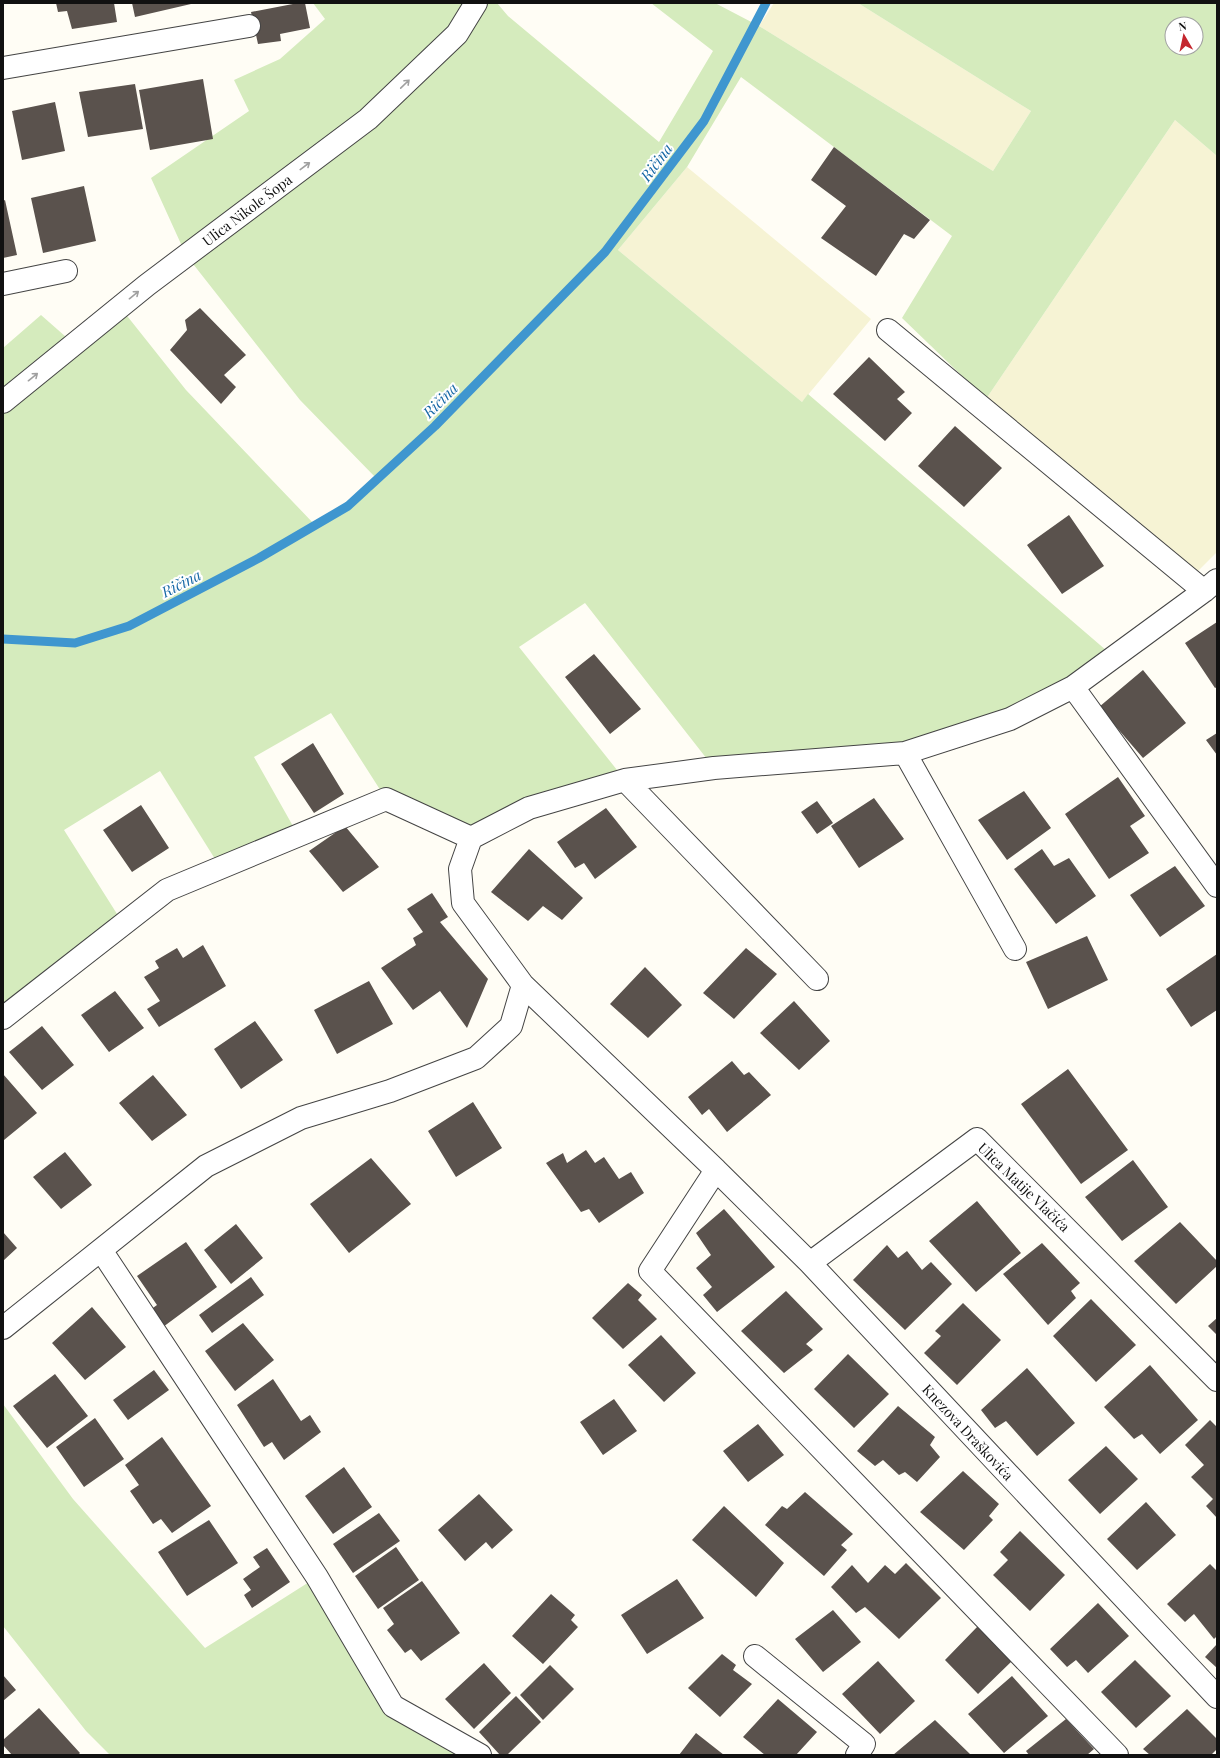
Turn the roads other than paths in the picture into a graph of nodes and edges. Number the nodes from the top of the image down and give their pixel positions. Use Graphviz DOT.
graph roads {
  1 [pos="476,3"];
  2 [pos="249,26"];
  3 [pos="3,68"];
  4 [pos="66,272"];
  5 [pos="3,284"];
  6 [pos="888,330"];
  7 [pos="3,402"];
  8 [pos="1211,586"];
  9 [pos="1073,687"];
  10 [pos="905,753"];
  11 [pos="625,780"];
  12 [pos="471,838"];
  13 [pos="1215,878"];
  14 [pos="1015,949"];
  15 [pos="817,979"];
  16 [pos="523,985"];
  17 [pos="3,1018"];
  18 [pos="716,1170"];
  19 [pos="101,1250"];
  20 [pos="810,1263"];
  21 [pos="3,1328"];
  22 [pos="1217,1380"];
  23 [pos="755,1656"];
  24 [pos="1217,1697"];
  25 [pos="480,1755"];
  26 [pos="857,1755"];
  27 [pos="1117,1755"];
  7 -- 1 [label="street, Ulica Nikole Šopa, one-way"];
  2 -- 3 [label="street"];
  4 -- 5 [label="street"];
  6 -- 8 [label="street"];
  8 -- 9 [label="street"];
  9 -- 10 [label="street"];
  9 -- 13 [label="street"];
  10 -- 11 [label="street"];
  10 -- 14 [label="street"];
  11 -- 12 [label="street"];
  11 -- 15 [label="street"];
  12 -- 16 [label="street, Knezova Draškovića"];
  12 -- 17 [label="street"];
  16 -- 18 [label="street, Knezova Draškovića"];
  16 -- 19 [label="street"];
  18 -- 20 [label="street, Knezova Draškovića"];
  18 -- 27 [label="street"];
  19 -- 21 [label="street"];
  19 -- 25 [label="street"];
  20 -- 22 [label="street, Ulica Matije Vlačića"];
  20 -- 24 [label="street, Knezova Draškovića"];
  23 -- 26 [label="street"];
}
